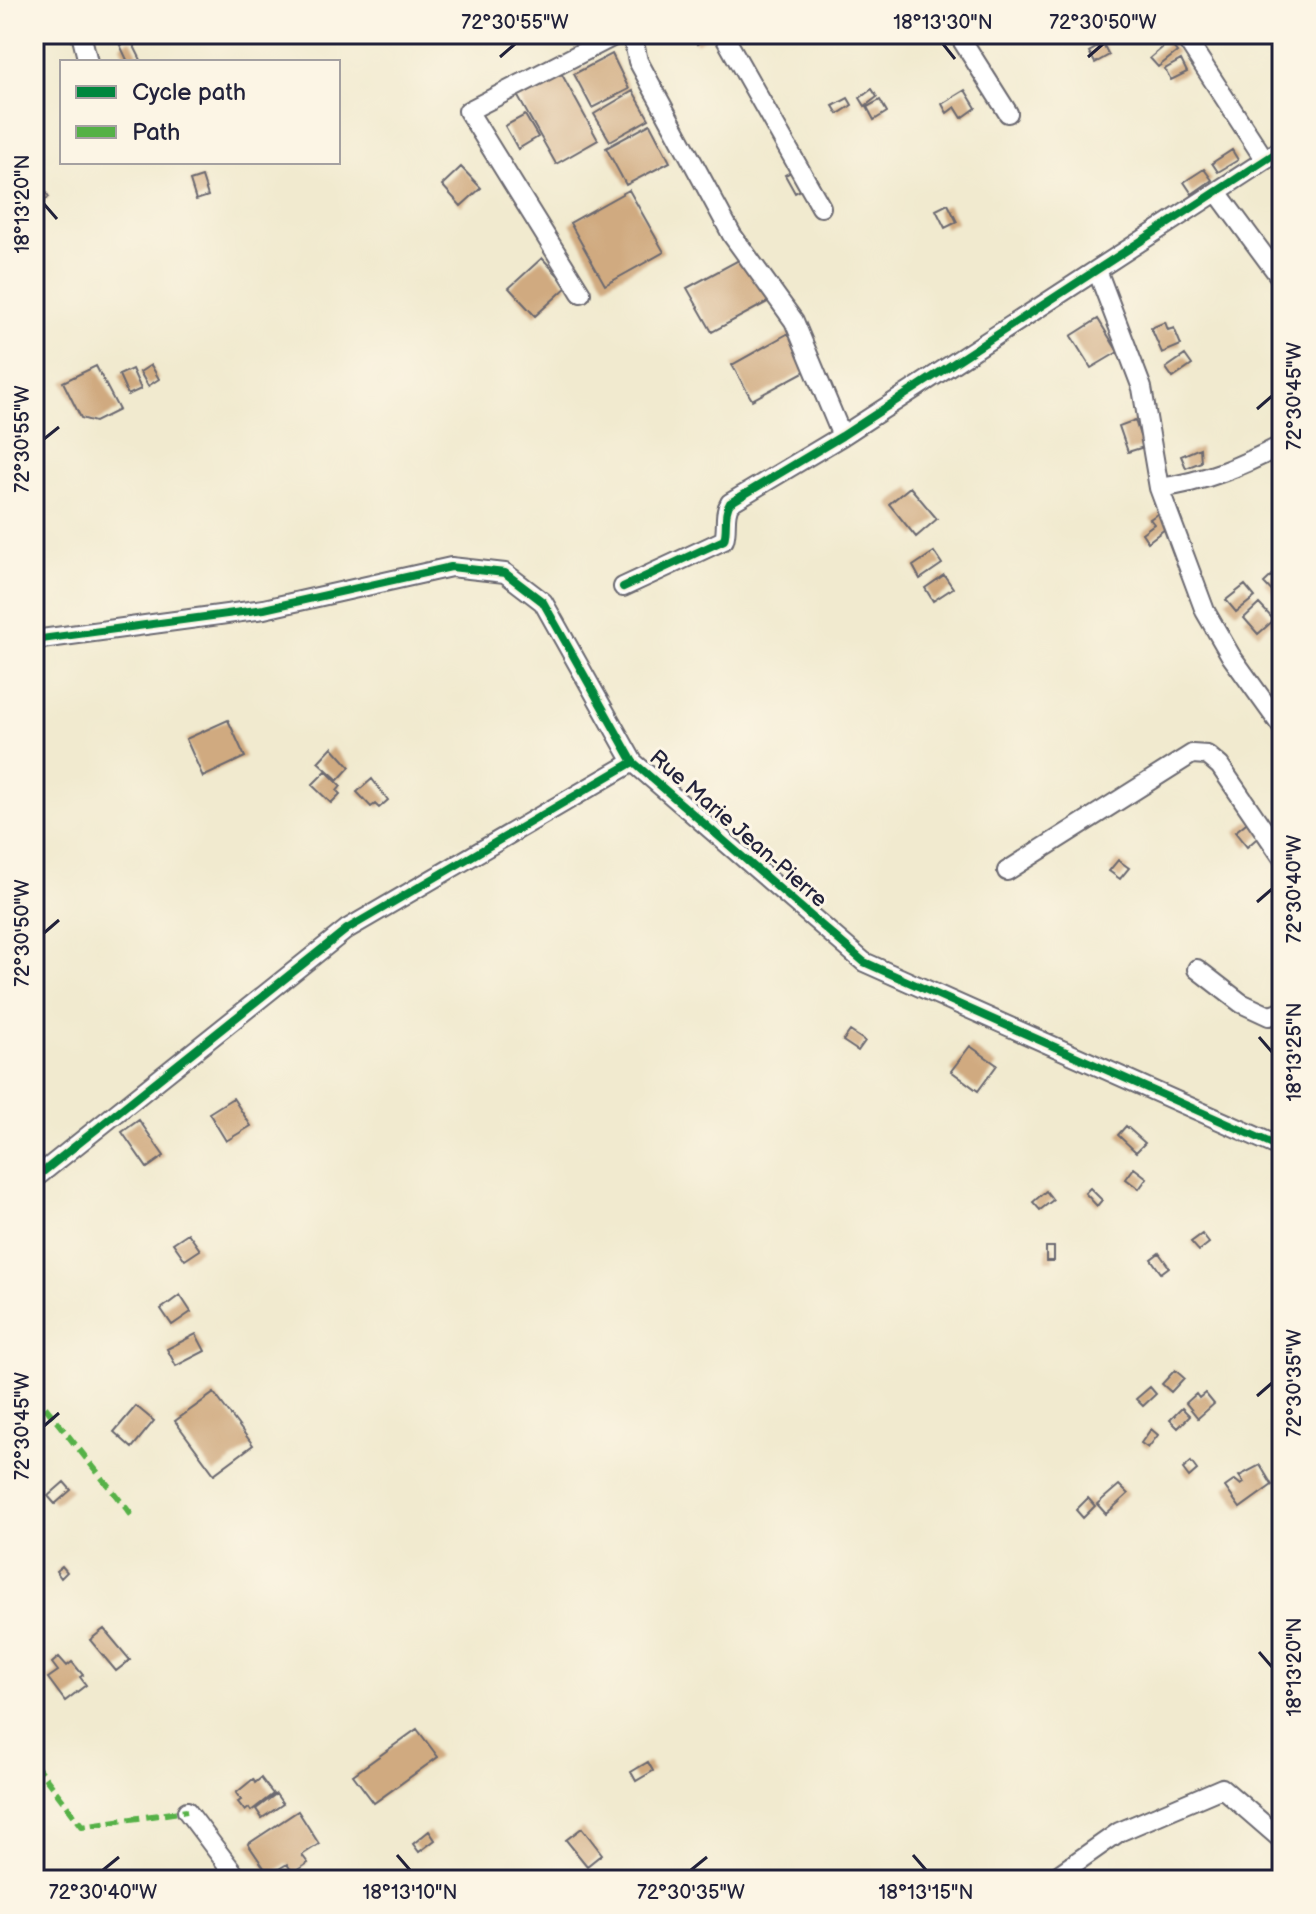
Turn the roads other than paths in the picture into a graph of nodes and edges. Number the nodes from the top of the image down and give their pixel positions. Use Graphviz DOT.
graph roads {
  1 [pos="81,34"];
  2 [pos="618,34"];
  3 [pos="632,34"];
  4 [pos="723,34"];
  5 [pos="958,34"];
  6 [pos="1183,34"];
  7 [pos="88,60"];
  8 [pos="1008,113"];
  9 [pos="1282,149"];
  10 [pos="1265,160"];
  11 [pos="1217,192"];
  12 [pos="821,207"];
  13 [pos="1097,270"];
  14 [pos="1282,280"];
  15 [pos="581,293"];
  16 [pos="842,436"];
  17 [pos="1282,445"];
  18 [pos="1159,488"];
  19 [pos="623,587"];
  20 [pos="34,640"];
  21 [pos="1282,727"];
  22 [pos="633,762"];
  23 [pos="1282,857"];
  24 [pos="1007,871"];
  25 [pos="1197,969"];
  26 [pos="1282,1012"];
  27 [pos="1282,1148"];
  28 [pos="34,1179"];
  29 [pos="187,1811"];
  30 [pos="1282,1840"];
  31 [pos="239,1880"];
  32 [pos="1051,1880"];
  1 -- 7 [label="street"];
  2 -- 15 [label="street"];
  3 -- 16 [label="street"];
  4 -- 12 [label="street"];
  5 -- 8 [label="street"];
  6 -- 10 [label="street"];
  9 -- 10 [label="street"];
  10 -- 11 [label="street"];
  11 -- 13 [label="street"];
  11 -- 14 [label="street"];
  13 -- 16 [label="street"];
  13 -- 18 [label="street"];
  16 -- 19 [label="street"];
  17 -- 18 [label="street"];
  18 -- 21 [label="street"];
  20 -- 22 [label="street, Rue Marie Jean-Pierre"];
  22 -- 27 [label="street, Rue Marie Jean-Pierre"];
  22 -- 28 [label="street"];
  23 -- 24 [label="street"];
  25 -- 26 [label="street"];
  29 -- 31 [label="street"];
  30 -- 32 [label="street"];
}
